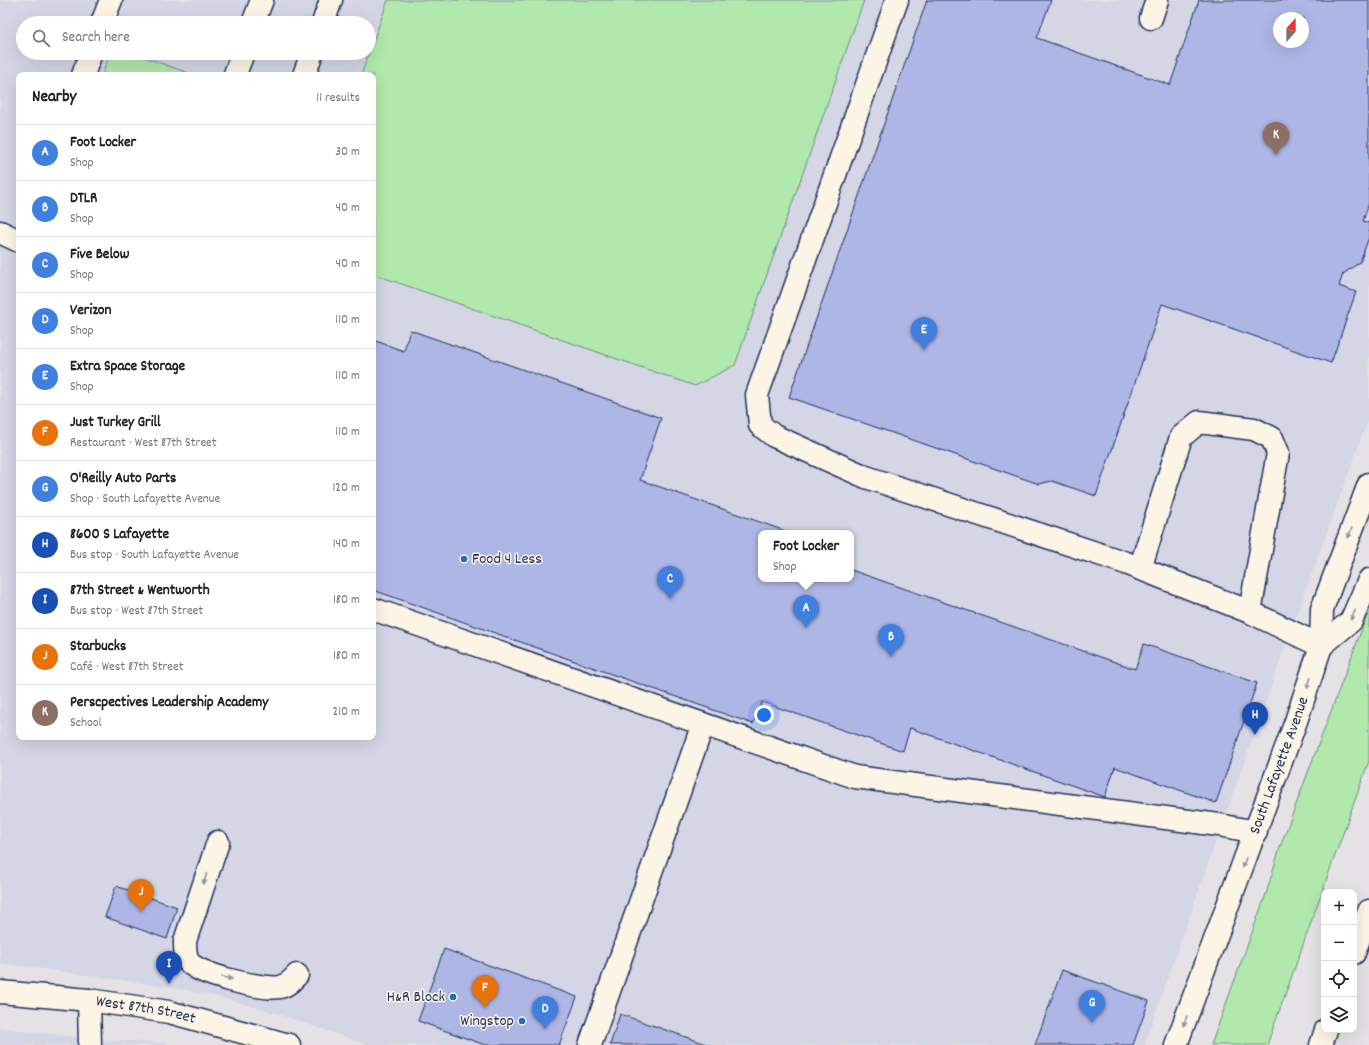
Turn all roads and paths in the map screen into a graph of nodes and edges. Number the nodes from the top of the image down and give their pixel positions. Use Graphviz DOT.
graph roads {
  1 [pos="110,0"];
  2 [pos="262,0"];
  3 [pos="331,0"];
  4 [pos="897,0"];
  5 [pos="104,16"];
  6 [pos="256,16"];
  7 [pos="325,16"];
  8 [pos="88,60"];
  9 [pos="240,60"];
  10 [pos="309,60"];
  11 [pos="84,72"];
  12 [pos="236,72"];
  13 [pos="305,72"];
  14 [pos="0,232"];
  15 [pos="16,240"];
  16 [pos="1369,484"];
  17 [pos="1140,569"];
  18 [pos="1369,580"];
  19 [pos="376,610"];
  20 [pos="1250,612"];
  21 [pos="1321,646"];
  22 [pos="703,724"];
  23 [pos="1256,832"];
  24 [pos="218,842"];
  25 [pos="1369,911"];
  26 [pos="1357,945"];
  27 [pos="297,975"];
  28 [pos="0,992"];
  29 [pos="89,1000"];
  30 [pos="1325,1033"];
  31 [pos="90,1045"];
  32 [pos="289,1045"];
  33 [pos="590,1045"];
  34 [pos="1176,1045"];
  35 [pos="1321,1045"];
  1 -- 5 [label="main road"];
  2 -- 6 [label="main road"];
  3 -- 7 [label="main road"];
  4 -- 17 [label="main road"];
  8 -- 11 [label="main road"];
  9 -- 12 [label="main road"];
  10 -- 13 [label="main road"];
  14 -- 15 [label="main road"];
  16 -- 21 [label="main road, South Lafayette Avenue, one-way"];
  17 -- 20 [label="main road"];
  17 -- 20 [label="main road"];
  18 -- 21 [label="main road, one-way"];
  19 -- 22 [label="main road"];
  20 -- 21 [label="main road"];
  21 -- 23 [label="main road, South Lafayette Avenue, one-way"];
  22 -- 23 [label="main road"];
  22 -- 33 [label="main road"];
  23 -- 34 [label="main road, South Lafayette Avenue, one-way"];
  24 -- 27 [label="main road, one-way"];
  25 -- 26 [label="main road"];
  28 -- 29 [label="main road, West 87th Street"];
  29 -- 31 [label="main road"];
  29 -- 32 [label="main road, West 87th Street"];
  30 -- 35 [label="main road"];
}
